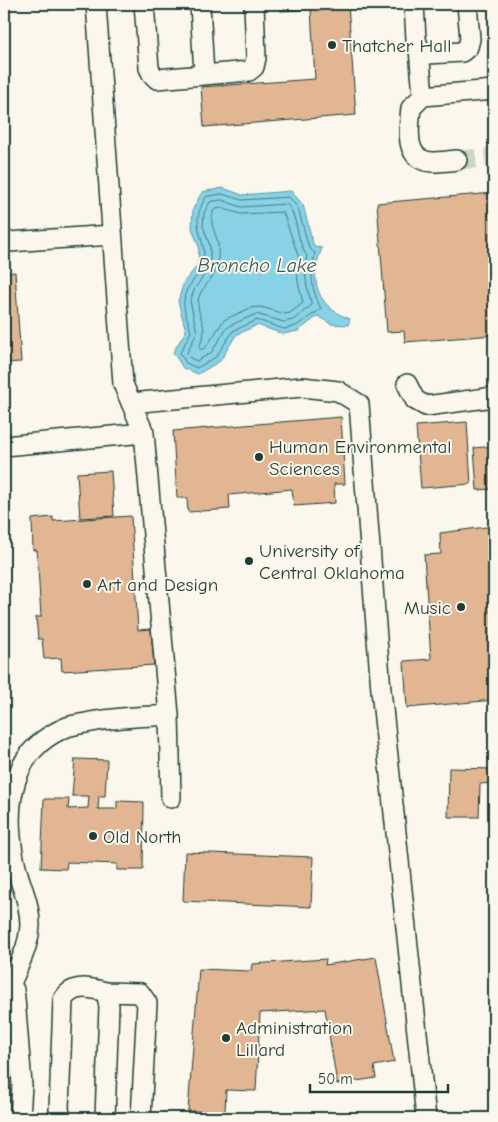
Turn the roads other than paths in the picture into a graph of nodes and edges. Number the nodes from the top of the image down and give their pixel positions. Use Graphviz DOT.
graph roads {
  1 [pos="96,4"];
  2 [pos="144,4"];
  3 [pos="200,4"];
  4 [pos="254,4"];
  5 [pos="414,4"];
  6 [pos="467,4"];
  7 [pos="419,49"];
  8 [pos="204,75"];
  9 [pos="494,90"];
  10 [pos="423,96"];
  11 [pos="457,160"];
  12 [pos="112,235"];
  13 [pos="4,241"];
  14 [pos="407,384"];
  15 [pos="494,397"];
  16 [pos="131,404"];
  17 [pos="144,433"];
  18 [pos="4,446"];
  19 [pos="169,715"];
  20 [pos="171,798"];
  21 [pos="7,802"];
  22 [pos="7,984"];
  23 [pos="106,992"];
  24 [pos="11,1032"];
  25 [pos="13,1085"];
  26 [pos="20,1118"];
  27 [pos="61,1118"];
  28 [pos="105,1118"];
  29 [pos="141,1118"];
  30 [pos="426,1118"];
  1 -- 12 [label="lane"];
  2 -- 8 [label="lane"];
  3 -- 8 [label="lane"];
  4 -- 8 [label="lane"];
  5 -- 7 [label="lane"];
  6 -- 7 [label="lane"];
  7 -- 10 [label="lane"];
  9 -- 10 [label="lane"];
  10 -- 11 [label="lane"];
  12 -- 13 [label="lane"];
  12 -- 16 [label="lane"];
  14 -- 15 [label="lane"];
  16 -- 17 [label="lane"];
  16 -- 30 [label="lane"];
  17 -- 18 [label="lane"];
  17 -- 19 [label="lane"];
  19 -- 20 [label="lane"];
  19 -- 21 [label="lane"];
  21 -- 22 [label="lane"];
  22 -- 24 [label="lane"];
  23 -- 27 [label="lane"];
  23 -- 28 [label="lane"];
  23 -- 29 [label="lane"];
  24 -- 25 [label="lane"];
  25 -- 26 [label="lane"];
}
